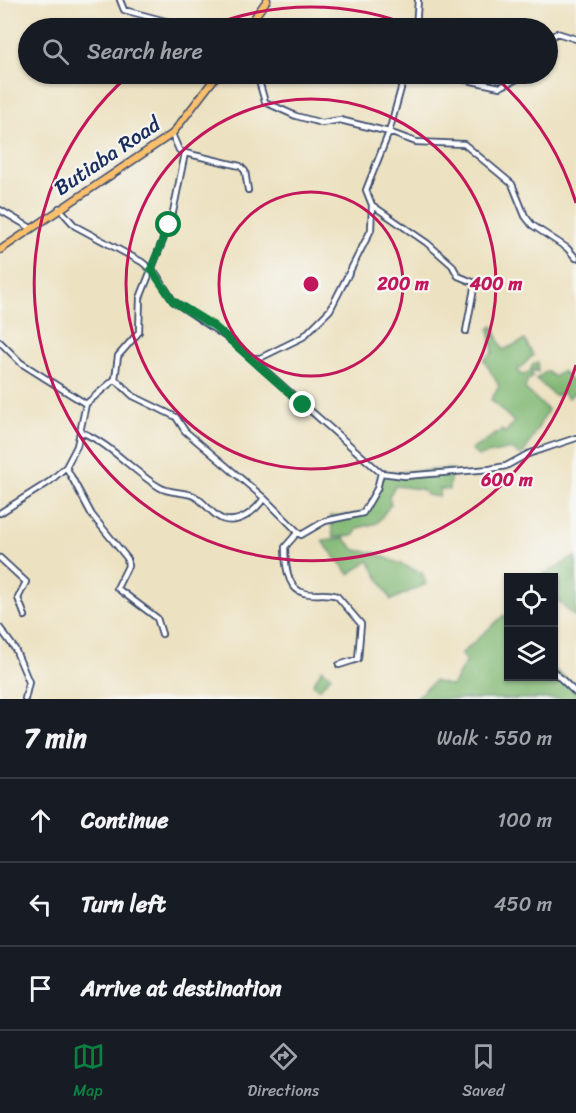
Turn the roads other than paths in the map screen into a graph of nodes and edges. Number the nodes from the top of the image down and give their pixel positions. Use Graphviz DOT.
graph roads {
  1 [pos="120,0"];
  2 [pos="267,0"];
  3 [pos="418,0"];
  4 [pos="154,18"];
  5 [pos="254,18"];
  6 [pos="417,18"];
  7 [pos="558,33"];
  8 [pos="576,39"];
  9 [pos="210,84"];
  10 [pos="259,84"];
  11 [pos="402,84"];
  12 [pos="486,84"];
  13 [pos="506,84"];
  14 [pos="389,132"];
  15 [pos="171,134"];
  16 [pos="185,153"];
  17 [pos="248,190"];
  18 [pos="372,205"];
  19 [pos="59,208"];
  20 [pos="0,210"];
  21 [pos="31,228"];
  22 [pos="0,250"];
  23 [pos="576,258"];
  24 [pos="151,269"];
  25 [pos="466,331"];
  26 [pos="0,342"];
  27 [pos="252,358"];
  28 [pos="115,379"];
  29 [pos="86,404"];
  30 [pos="81,432"];
  31 [pos="576,438"];
  32 [pos="66,467"];
  33 [pos="381,472"];
  34 [pos="264,498"];
  35 [pos="0,513"];
  36 [pos="298,532"];
  37 [pos="0,558"];
  38 [pos="25,616"];
  39 [pos="0,628"];
  40 [pos="162,634"];
  41 [pos="339,665"];
  42 [pos="558,676"];
  43 [pos="576,693"];
  44 [pos="25,699"];
  1 -- 4 [label="street"];
  2 -- 5 [label="main road"];
  3 -- 6 [label="street"];
  7 -- 8 [label="street"];
  9 -- 15 [label="main road, Butiaba Road"];
  10 -- 14 [label="street"];
  11 -- 14 [label="street"];
  12 -- 13 [label="street"];
  14 -- 18 [label="street"];
  14 -- 23 [label="street"];
  15 -- 16 [label="street"];
  15 -- 19 [label="main road, Butiaba Road"];
  16 -- 17 [label="street"];
  16 -- 24 [label="street"];
  18 -- 25 [label="street"];
  18 -- 27 [label="street"];
  19 -- 21 [label="main road, Butiaba Road"];
  19 -- 24 [label="street"];
  20 -- 21 [label="street"];
  21 -- 22 [label="main road, Butiaba Road"];
  24 -- 27 [label="street"];
  24 -- 28 [label="street"];
  26 -- 29 [label="street"];
  27 -- 33 [label="street"];
  28 -- 29 [label="street"];
  28 -- 34 [label="street"];
  29 -- 30 [label="street"];
  30 -- 32 [label="street"];
  30 -- 34 [label="street"];
  31 -- 33 [label="street"];
  32 -- 35 [label="street"];
  32 -- 40 [label="street"];
  33 -- 36 [label="street"];
  34 -- 36 [label="street"];
  36 -- 41 [label="street"];
  37 -- 38 [label="street"];
  39 -- 44 [label="street"];
  42 -- 43 [label="street"];
}
